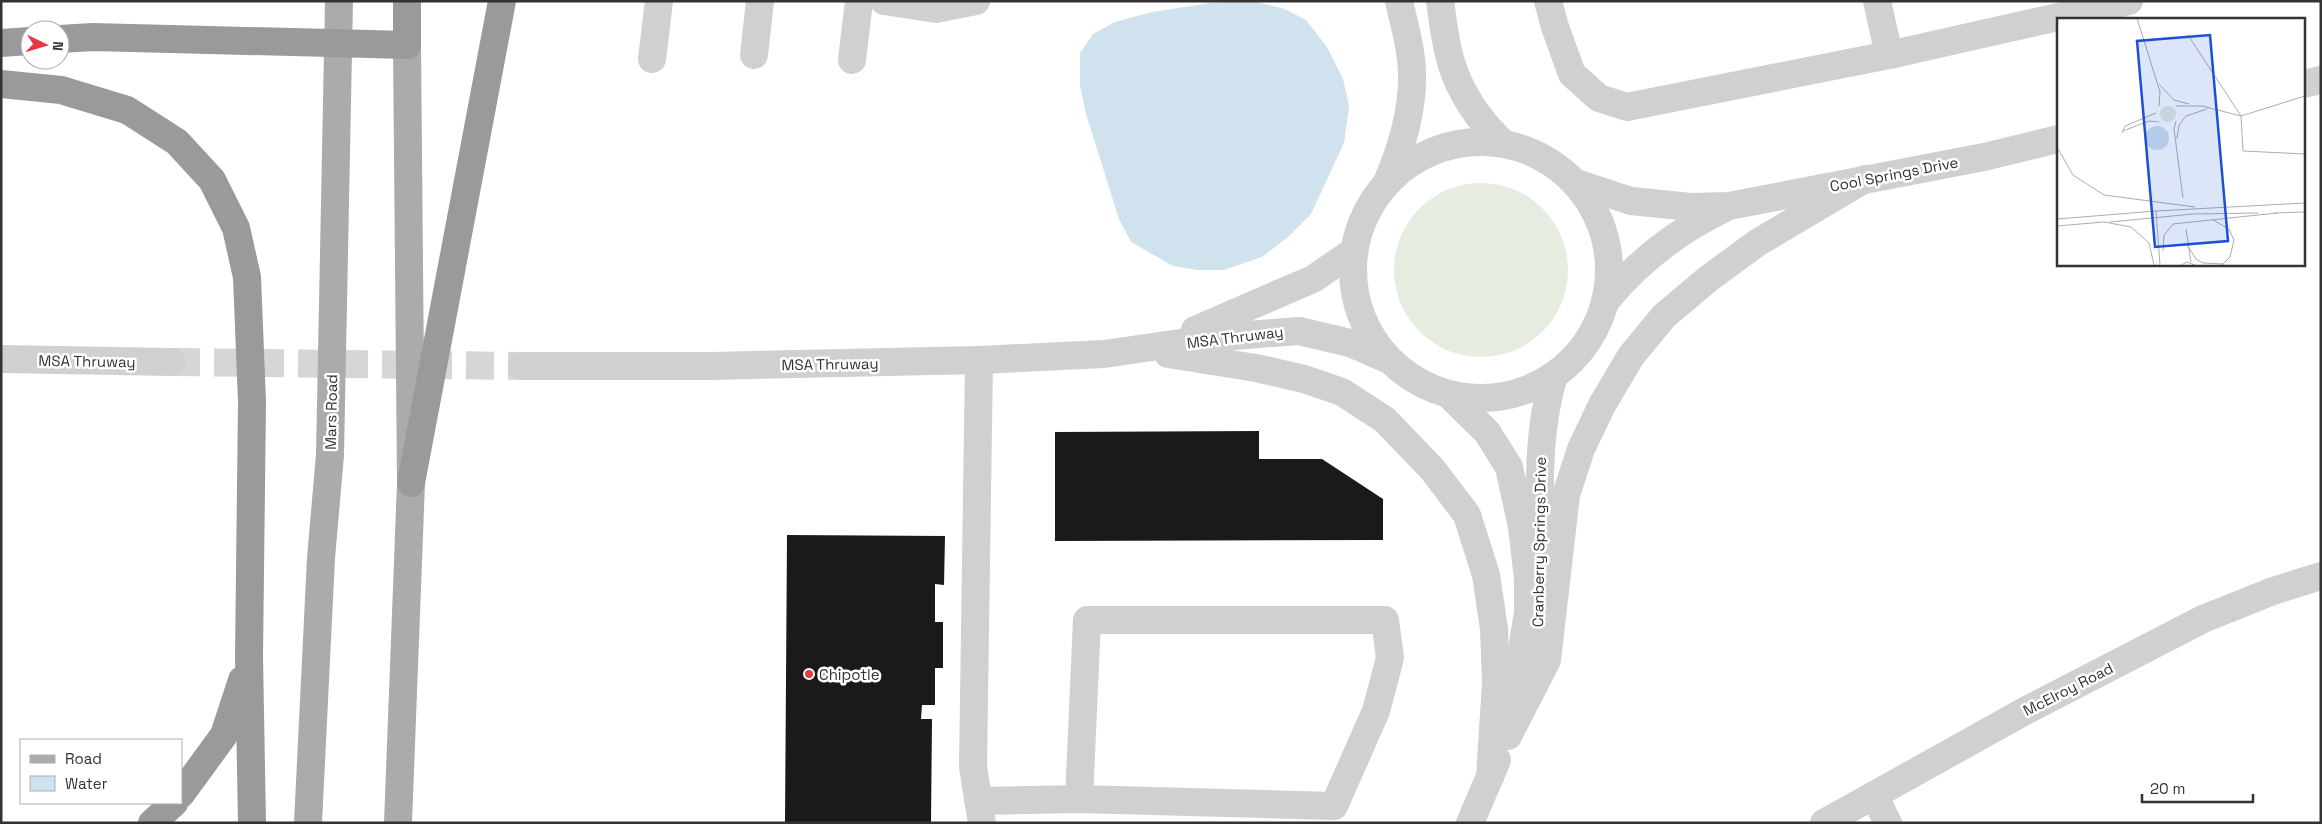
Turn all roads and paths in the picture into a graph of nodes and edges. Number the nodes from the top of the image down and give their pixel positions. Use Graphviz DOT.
graph roads {
  1 [pos="338,1"];
  2 [pos="407,1"];
  3 [pos="502,1"];
  4 [pos="659,1"];
  5 [pos="760,1"];
  6 [pos="859,1"];
  7 [pos="884,1"];
  8 [pos="976,1"];
  9 [pos="1399,1"];
  10 [pos="1440,1"];
  11 [pos="1548,1"];
  12 [pos="1877,1"];
  13 [pos="2129,1"];
  14 [pos="70,38"];
  15 [pos="20,42"];
  16 [pos="1,43"];
  17 [pos="340,45"];
  18 [pos="407,45"];
  19 [pos="1888,54"];
  20 [pos="754,55"];
  21 [pos="652,59"];
  22 [pos="852,60"];
  23 [pos="2321,80"];
  24 [pos="1,84"];
  25 [pos="2304,84"];
  26 [pos="2057,139"];
  27 [pos="1503,143"];
  28 [pos="1865,179"];
  29 [pos="1388,181"];
  30 [pos="1576,183"];
  31 [pos="1729,206"];
  32 [pos="1354,251"];
  33 [pos="1605,302"];
  34 [pos="1137,351"];
  35 [pos="1,359"];
  36 [pos="979,360"];
  37 [pos="1389,360"];
  38 [pos="172,362"];
  39 [pos="522,366"];
  40 [pos="1554,375"];
  41 [pos="1448,394"];
  42 [pos="412,483"];
  43 [pos="2321,576"];
  44 [pos="249,657"];
  45 [pos="1508,736"];
  46 [pos="1490,777"];
  47 [pos="182,793"];
  48 [pos="1874,795"];
  49 [pos="1078,799"];
  50 [pos="173,804"];
  51 [pos="980,812"];
  52 [pos="152,823"];
  53 [pos="252,823"];
  54 [pos="308,823"];
  55 [pos="398,823"];
  56 [pos="1470,823"];
  57 [pos="1824,823"];
  58 [pos="1888,823"];
  1 -- 17 [label="main road, Mars Road"];
  2 -- 18 [label="highway"];
  3 -- 42 [label="highway"];
  4 -- 21 [label="street"];
  5 -- 20 [label="street"];
  6 -- 22 [label="street"];
  7 -- 8 [label="street"];
  9 -- 29 [label="street"];
  10 -- 27 [label="street"];
  11 -- 19 [label="street"];
  12 -- 19 [label="street"];
  13 -- 19 [label="street"];
  14 -- 17 [label="highway"];
  15 -- 16 [label="highway"];
  17 -- 18 [label="highway"];
  17 -- 54 [label="main road, Mars Road"];
  18 -- 42 [label="main road"];
  23 -- 25 [label="street"];
  24 -- 44 [label="highway"];
  26 -- 28 [label="street, Cool Springs Drive"];
  27 -- 29 [label="street"];
  27 -- 30 [label="street"];
  28 -- 31 [label="street, Cool Springs Drive"];
  28 -- 45 [label="street"];
  29 -- 32 [label="street"];
  30 -- 31 [label="street, Cool Springs Drive"];
  30 -- 33 [label="street"];
  31 -- 33 [label="street, Cool Springs Drive"];
  32 -- 34 [label="street, MSA Thruway"];
  32 -- 37 [label="street"];
  33 -- 40 [label="street"];
  34 -- 36 [label="street, MSA Thruway"];
  34 -- 37 [label="street, MSA Thruway"];
  34 -- 46 [label="street"];
  35 -- 38 [label="street, MSA Thruway"];
  36 -- 39 [label="street, MSA Thruway"];
  36 -- 51 [label="street"];
  37 -- 41 [label="street"];
  40 -- 41 [label="street"];
  40 -- 45 [label="street, Cranberry Springs Drive"];
  41 -- 45 [label="street, Cranberry Springs Drive"];
  42 -- 55 [label="main road"];
  43 -- 48 [label="street, McElroy Road"];
  44 -- 47 [label="highway"];
  44 -- 53 [label="highway"];
  45 -- 46 [label="street, Cranberry Springs Drive"];
  46 -- 56 [label="street, Cranberry Springs Drive"];
  48 -- 57 [label="street, McElroy Road"];
  48 -- 58 [label="street"];
  49 -- 49 [label="street"];
  49 -- 51 [label="street"];
  50 -- 52 [label="highway"];
}
